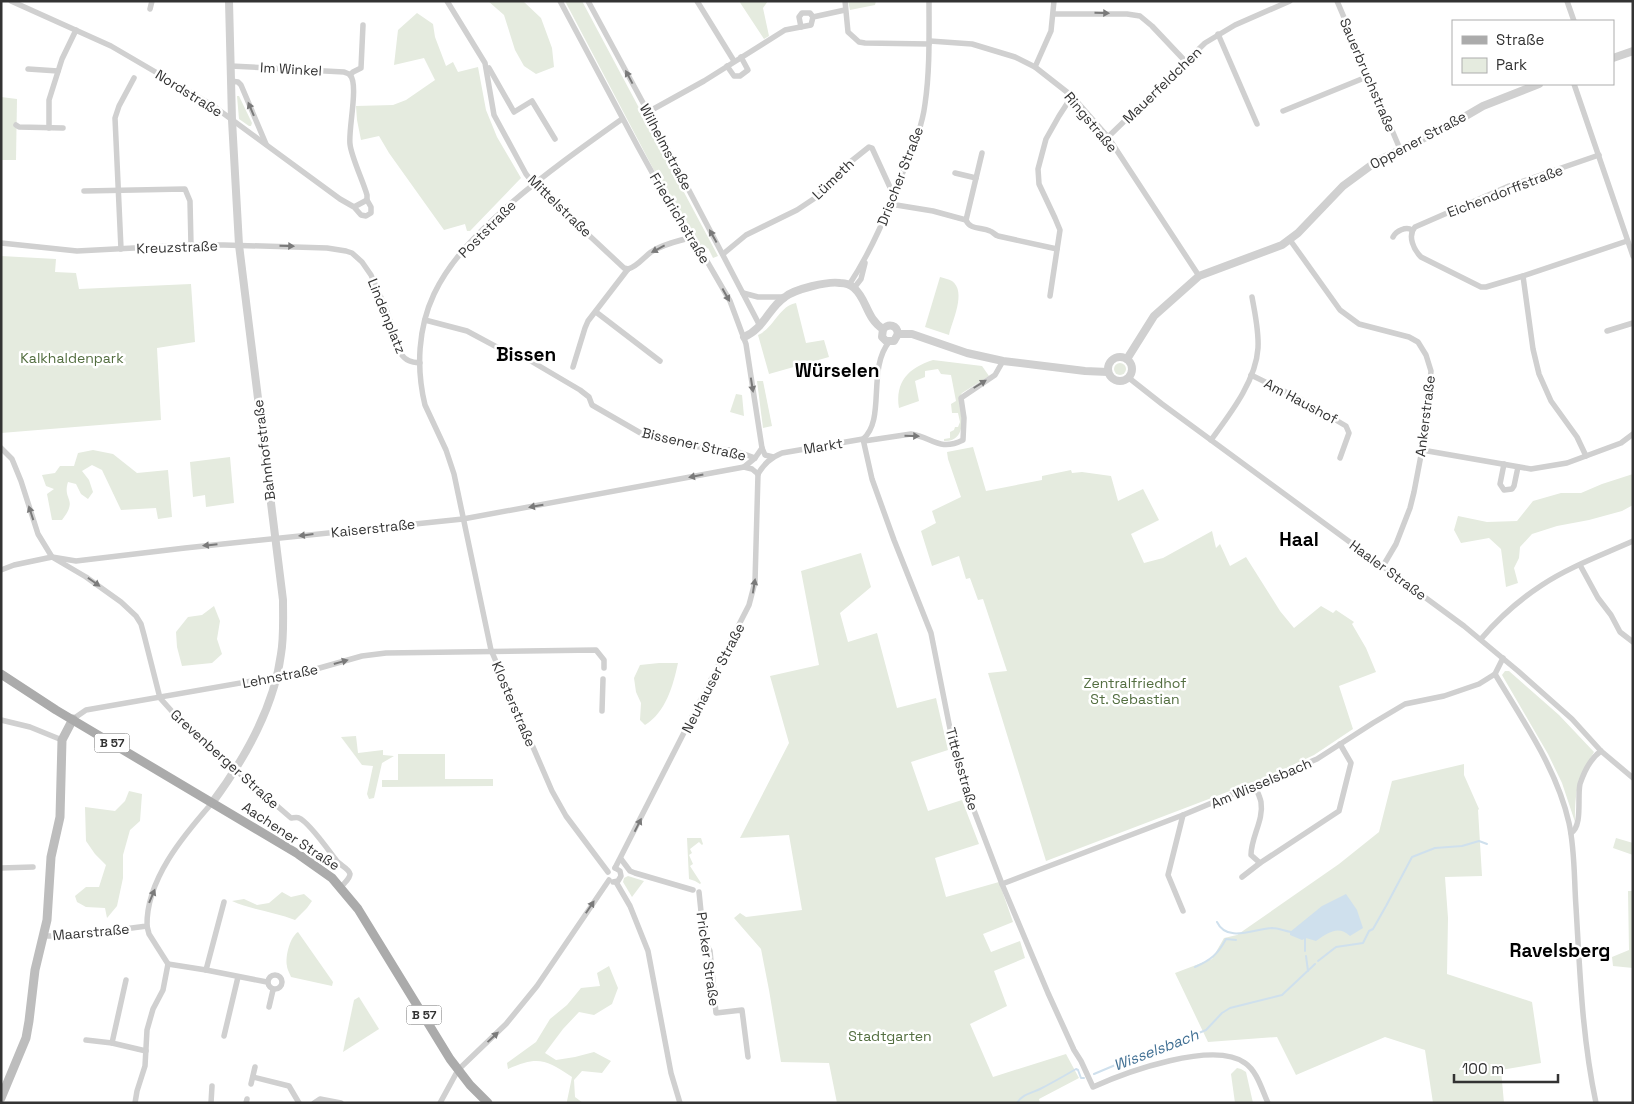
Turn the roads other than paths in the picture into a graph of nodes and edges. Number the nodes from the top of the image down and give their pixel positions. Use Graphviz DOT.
graph roads {
  1 [pos="11,1"];
  2 [pos="152,1"];
  3 [pos="229,1"];
  4 [pos="447,1"];
  5 [pos="560,1"];
  6 [pos="588,1"];
  7 [pos="697,1"];
  8 [pos="845,1"];
  9 [pos="929,1"];
  10 [pos="1054,1"];
  11 [pos="1290,1"];
  12 [pos="1337,1"];
  13 [pos="1567,1"];
  14 [pos="150,9"];
  15 [pos="845,10"];
  16 [pos="1053,14"];
  17 [pos="813,17"];
  18 [pos="1574,20"];
  19 [pos="363,25"];
  20 [pos="801,27"];
  21 [pos="76,30"];
  22 [pos="1218,34"];
  23 [pos="930,42"];
  24 [pos="1633,51"];
  25 [pos="741,58"];
  26 [pos="1614,58"];
  27 [pos="734,62"];
  28 [pos="1186,62"];
  29 [pos="485,63"];
  30 [pos="231,66"];
  31 [pos="727,66"];
  32 [pos="1035,67"];
  33 [pos="28,69"];
  34 [pos="58,71"];
  35 [pos="350,75"];
  36 [pos="1369,76"];
  37 [pos="134,78"];
  38 [pos="231,81"];
  39 [pos="1536,85"];
  40 [pos="1574,85"];
  41 [pos="1072,96"];
  42 [pos="1284,111"];
  43 [pos="648,112"];
  44 [pos="622,119"];
  45 [pos="232,120"];
  46 [pos="1257,124"];
  47 [pos="16,125"];
  48 [pos="49,128"];
  49 [pos="63,128"];
  50 [pos="1108,137"];
  51 [pos="555,139"];
  52 [pos="266,144"];
  53 [pos="1400,148"];
  54 [pos="982,153"];
  55 [pos="1599,155"];
  56 [pos="955,172"];
  57 [pos="976,178"];
  58 [pos="534,184"];
  59 [pos="119,190"];
  60 [pos="84,191"];
  61 [pos="894,196"];
  62 [pos="367,200"];
  63 [pos="890,204"];
  64 [pos="354,207"];
  65 [pos="966,220"];
  66 [pos="1412,230"];
  67 [pos="1392,237"];
  68 [pos="693,238"];
  69 [pos="1290,240"];
  70 [pos="1627,241"];
  71 [pos="1,243"];
  72 [pos="191,245"];
  73 [pos="238,245"];
  74 [pos="121,249"];
  75 [pos="1057,249"];
  76 [pos="352,253"];
  77 [pos="723,254"];
  78 [pos="1633,256"];
  79 [pos="449,268"];
  80 [pos="628,269"];
  81 [pos="1199,276"];
  82 [pos="1523,276"];
  83 [pos="851,286"];
  84 [pos="743,293"];
  85 [pos="785,296"];
  86 [pos="1050,296"];
  87 [pos="1252,297"];
  88 [pos="596,312"];
  89 [pos="425,320"];
  90 [pos="1633,323"];
  91 [pos="760,326"];
  92 [pos="882,329"];
  93 [pos="1607,331"];
  94 [pos="898,334"];
  95 [pos="744,337"];
  96 [pos="889,342"];
  97 [pos="1127,359"];
  98 [pos="1003,361"];
  99 [pos="660,362"];
  100 [pos="420,363"];
  101 [pos="573,367"];
  102 [pos="1108,372"];
  103 [pos="1251,375"];
  104 [pos="1129,378"];
  105 [pos="1633,434"];
  106 [pos="864,440"];
  107 [pos="1211,440"];
  108 [pos="1,448"];
  109 [pos="762,448"];
  110 [pos="1422,450"];
  111 [pos="1586,456"];
  112 [pos="773,457"];
  113 [pos="755,458"];
  114 [pos="1340,458"];
  115 [pos="1504,464"];
  116 [pos="744,467"];
  117 [pos="1518,467"];
  118 [pos="758,474"];
  119 [pos="463,519"];
  120 [pos="274,538"];
  121 [pos="1633,541"];
  122 [pos="52,557"];
  123 [pos="1580,565"];
  124 [pos="1383,566"];
  125 [pos="1,570"];
  126 [pos="1481,639"];
  127 [pos="1633,642"];
  128 [pos="491,650"];
  129 [pos="1503,658"];
  130 [pos="604,668"];
  131 [pos="1,674"];
  132 [pos="1495,674"];
  133 [pos="277,677"];
  134 [pos="604,679"];
  135 [pos="160,698"];
  136 [pos="602,711"];
  137 [pos="73,719"];
  138 [pos="1,720"];
  139 [pos="62,740"];
  140 [pos="1340,744"];
  141 [pos="1601,750"];
  142 [pos="236,770"];
  143 [pos="1633,778"];
  144 [pos="1255,786"];
  145 [pos="212,803"];
  146 [pos="1183,816"];
  147 [pos="1571,832"];
  148 [pos="621,858"];
  149 [pos="1260,863"];
  150 [pos="33,867"];
  151 [pos="1,868"];
  152 [pos="615,868"];
  153 [pos="630,870"];
  154 [pos="608,872"];
  155 [pos="621,873"];
  156 [pos="1242,877"];
  157 [pos="609,880"];
  158 [pos="616,882"];
  159 [pos="1002,884"];
  160 [pos="341,887"];
  161 [pos="224,902"];
  162 [pos="1183,910"];
  163 [pos="147,926"];
  164 [pos="43,936"];
  165 [pos="168,964"];
  166 [pos="206,970"];
  167 [pos="238,977"];
  168 [pos="126,980"];
  169 [pos="267,982"];
  170 [pos="273,990"];
  171 [pos="269,1007"];
  172 [pos="224,1036"];
  173 [pos="86,1040"];
  174 [pos="112,1043"];
  175 [pos="146,1051"];
  176 [pos="748,1057"];
  177 [pos="255,1068"];
  178 [pos="458,1070"];
  179 [pos="253,1076"];
  180 [pos="251,1084"];
  181 [pos="212,1086"];
  182 [pos="1,1098"];
  183 [pos="135,1103"];
  184 [pos="211,1103"];
  185 [pos="299,1103"];
  186 [pos="314,1103"];
  187 [pos="341,1103"];
  188 [pos="440,1103"];
  189 [pos="488,1103"];
  190 [pos="680,1103"];
  191 [pos="1268,1103"];
  192 [pos="1596,1103"];
  1 -- 21 [label="street, Nordstraße"];
  2 -- 14 [label="street"];
  3 -- 30 [label="street, Bahnhofstraße"];
  4 -- 29 [label="street, Mittelstraße"];
  5 -- 44 [label="street, Friedrichstraße"];
  43 -- 6 [label="street, Wilhelmstraße, one-way"];
  7 -- 27 [label="street"];
  8 -- 15 [label="street, Ringstraße"];
  9 -- 23 [label="street, Drischer Straße"];
  10 -- 16 [label="street"];
  11 -- 22 [label="street, Mauerfeldchen"];
  12 -- 36 [label="street, Sauerbruchstraße"];
  13 -- 18 [label="street"];
  15 -- 17 [label="street"];
  15 -- 23 [label="street, Ringstraße"];
  16 -- 28 [label="street, one-way"];
  16 -- 32 [label="street"];
  17 -- 20 [label="street"];
  17 -- 20 [label="street"];
  19 -- 35 [label="street"];
  20 -- 25 [label="street"];
  21 -- 34 [label="street"];
  21 -- 45 [label="street, Nordstraße"];
  22 -- 28 [label="street, Mauerfeldchen"];
  22 -- 46 [label="street, Mauerfeldchen"];
  23 -- 32 [label="street, Ringstraße"];
  23 -- 61 [label="street, Drischer Straße"];
  24 -- 26 [label="street"];
  25 -- 27 [label="street"];
  25 -- 31 [label="street"];
  27 -- 31 [label="street"];
  28 -- 50 [label="street, Mauerfeldchen"];
  29 -- 51 [label="street, Mittelstraße"];
  29 -- 58 [label="street, Mittelstraße"];
  30 -- 35 [label="street, Im Winkel"];
  30 -- 38 [label="street, Bahnhofstraße"];
  31 -- 43 [label="street"];
  32 -- 41 [label="street, Ringstraße"];
  33 -- 34 [label="street"];
  34 -- 48 [label="street"];
  35 -- 62 [label="street"];
  36 -- 42 [label="street"];
  36 -- 53 [label="street, Sauerbruchstraße"];
  37 -- 59 [label="street"];
  38 -- 45 [label="street, Bahnhofstraße"];
  52 -- 38 [label="street, one-way"];
  39 -- 53 [label="street, Oppener Straße"];
  40 -- 55 [label="street"];
  41 -- 50 [label="street, Ringstraße"];
  41 -- 75 [label="street"];
  77 -- 43 [label="street, Wilhelmstraße, one-way"];
  44 -- 58 [label="street, Poststraße"];
  44 -- 68 [label="street, Friedrichstraße"];
  45 -- 52 [label="street, Nordstraße"];
  45 -- 73 [label="street, Bahnhofstraße"];
  47 -- 48 [label="street"];
  48 -- 49 [label="street"];
  50 -- 81 [label="street, Ringstraße"];
  52 -- 64 [label="street, Nordstraße"];
  53 -- 69 [label="street, Oppener Straße"];
  54 -- 57 [label="street"];
  55 -- 66 [label="street, Eichendorffstraße"];
  55 -- 70 [label="street"];
  56 -- 57 [label="street"];
  57 -- 65 [label="street"];
  58 -- 79 [label="street, Poststraße"];
  58 -- 80 [label="street, Mittelstraße"];
  59 -- 60 [label="street"];
  59 -- 72 [label="street"];
  59 -- 74 [label="street"];
  61 -- 63 [label="street, Drischer Straße"];
  61 -- 77 [label="street, Lümeth"];
  62 -- 64 [label="street"];
  62 -- 64 [label="street, Nordstraße"];
  63 -- 65 [label="street"];
  63 -- 83 [label="street, Drischer Straße"];
  65 -- 75 [label="street"];
  66 -- 67 [label="street, Eichendorffstraße"];
  66 -- 82 [label="street"];
  68 -- 80 [label="street, one-way"];
  68 -- 95 [label="street, Friedrichstraße, one-way"];
  69 -- 81 [label="street, Oppener Straße"];
  69 -- 110 [label="street, Ankerstraße"];
  70 -- 78 [label="street"];
  70 -- 82 [label="street"];
  71 -- 74 [label="street, Kreuzstraße"];
  72 -- 73 [label="street, Kreuzstraße"];
  72 -- 74 [label="street, Kreuzstraße"];
  73 -- 76 [label="street, Kreuzstraße, one-way"];
  73 -- 120 [label="street, Bahnhofstraße"];
  75 -- 86 [label="street"];
  76 -- 100 [label="street, Lindenplatz"];
  77 -- 84 [label="street, Wilhelmstraße"];
  79 -- 89 [label="street, Lindenplatz"];
  80 -- 88 [label="street"];
  81 -- 97 [label="street, Oppener Straße"];
  82 -- 111 [label="street"];
  83 -- 85 [label="street"];
  83 -- 92 [label="street"];
  84 -- 85 [label="street"];
  84 -- 91 [label="street, Wilhelmstraße"];
  85 -- 91 [label="street"];
  87 -- 103 [label="street, Am Haushof"];
  88 -- 99 [label="street"];
  88 -- 101 [label="street"];
  89 -- 100 [label="street, Lindenplatz"];
  89 -- 113 [label="street, Bissener Straße"];
  90 -- 93 [label="street"];
  91 -- 95 [label="street"];
  92 -- 94 [label="street"];
  92 -- 96 [label="street"];
  94 -- 96 [label="street"];
  94 -- 98 [label="street"];
  95 -- 109 [label="street, Friedrichstraße, one-way"];
  96 -- 106 [label="street"];
  97 -- 102 [label="street"];
  97 -- 104 [label="street"];
  98 -- 102 [label="street"];
  106 -- 98 [label="street, Markt, one-way"];
  100 -- 119 [label="street, Klosterstraße"];
  102 -- 104 [label="street"];
  103 -- 107 [label="street, Am Haushof"];
  103 -- 114 [label="street, Am Haushof"];
  104 -- 107 [label="street, Haaler Straße"];
  105 -- 111 [label="street"];
  106 -- 112 [label="street, Markt"];
  106 -- 159 [label="street, Tittelsstraße"];
  107 -- 124 [label="street, Haaler Straße"];
  122 -- 108 [label="street, one-way"];
  109 -- 112 [label="street"];
  109 -- 113 [label="street, Kaiserstraße"];
  110 -- 115 [label="street"];
  110 -- 124 [label="street, Ankerstraße"];
  111 -- 117 [label="street"];
  112 -- 118 [label="street"];
  113 -- 116 [label="street, Kaiserstraße"];
  115 -- 117 [label="street"];
  115 -- 117 [label="street"];
  116 -- 118 [label="street"];
  116 -- 119 [label="street, Kaiserstraße, one-way"];
  148 -- 118 [label="street, Neuhauser Straße, one-way"];
  119 -- 120 [label="street, Kaiserstraße, one-way"];
  119 -- 128 [label="street, Klosterstraße"];
  120 -- 122 [label="street, Kaiserstraße, one-way"];
  120 -- 133 [label="street, Bahnhofstraße"];
  121 -- 123 [label="street"];
  122 -- 125 [label="street, Kaiserstraße"];
  122 -- 135 [label="street, Grevenberger Straße, one-way"];
  123 -- 126 [label="street"];
  123 -- 127 [label="street"];
  124 -- 126 [label="street, Haaler Straße"];
  126 -- 129 [label="street, Haaler Straße"];
  128 -- 130 [label="street, Lehnstraße"];
  133 -- 128 [label="street, Lehnstraße, one-way"];
  128 -- 154 [label="street, Klosterstraße"];
  129 -- 132 [label="street"];
  129 -- 141 [label="street, Haaler Straße"];
  131 -- 137 [label="main road, Aachener Straße / B 57"];
  132 -- 140 [label="street, Am Wisselsbach"];
  132 -- 147 [label="street"];
  133 -- 135 [label="street, Lehnstraße"];
  133 -- 142 [label="street, Bahnhofstraße"];
  134 -- 136 [label="street"];
  135 -- 137 [label="street, Lehnstraße"];
  135 -- 142 [label="street, Grevenberger Straße"];
  137 -- 139 [label="main road"];
  137 -- 145 [label="main road, Aachener Straße / B 57"];
  138 -- 139 [label="street"];
  139 -- 164 [label="main road"];
  140 -- 144 [label="street, Am Wisselsbach"];
  140 -- 149 [label="street"];
  141 -- 143 [label="street, Haaler Straße"];
  141 -- 147 [label="street"];
  142 -- 145 [label="street, Bahnhofstraße"];
  142 -- 160 [label="street, Grevenberger Straße"];
  144 -- 146 [label="street, Am Wisselsbach"];
  144 -- 149 [label="street"];
  145 -- 160 [label="main road, Aachener Straße / B 57"];
  163 -- 145 [label="street, Maarstraße, one-way"];
  146 -- 159 [label="street, Am Wisselsbach"];
  146 -- 162 [label="street"];
  147 -- 192 [label="street"];
  148 -- 152 [label="street, Neuhauser Straße"];
  148 -- 153 [label="street"];
  149 -- 156 [label="street"];
  150 -- 151 [label="street"];
  152 -- 154 [label="street"];
  152 -- 155 [label="street"];
  153 -- 155 [label="street"];
  153 -- 176 [label="street, Pricker Straße"];
  154 -- 157 [label="street"];
  155 -- 158 [label="street"];
  157 -- 158 [label="street"];
  178 -- 157 [label="street, one-way"];
  158 -- 190 [label="street"];
  159 -- 191 [label="street, Tittelsstraße"];
  160 -- 178 [label="main road, Aachener Straße / B 57"];
  161 -- 166 [label="street"];
  163 -- 164 [label="street, Maarstraße"];
  163 -- 165 [label="street"];
  164 -- 182 [label="main road"];
  165 -- 166 [label="street"];
  165 -- 175 [label="street"];
  166 -- 167 [label="street"];
  167 -- 169 [label="street"];
  167 -- 172 [label="street"];
  168 -- 174 [label="street"];
  169 -- 170 [label="street"];
  169 -- 170 [label="street"];
  170 -- 171 [label="street"];
  173 -- 174 [label="street"];
  174 -- 175 [label="street"];
  175 -- 183 [label="street"];
  177 -- 179 [label="street"];
  178 -- 188 [label="street"];
  178 -- 189 [label="main road, Aachener Straße / B 57"];
  179 -- 180 [label="street"];
  179 -- 185 [label="street"];
  181 -- 184 [label="street"];
  186 -- 187 [label="street"];
}
